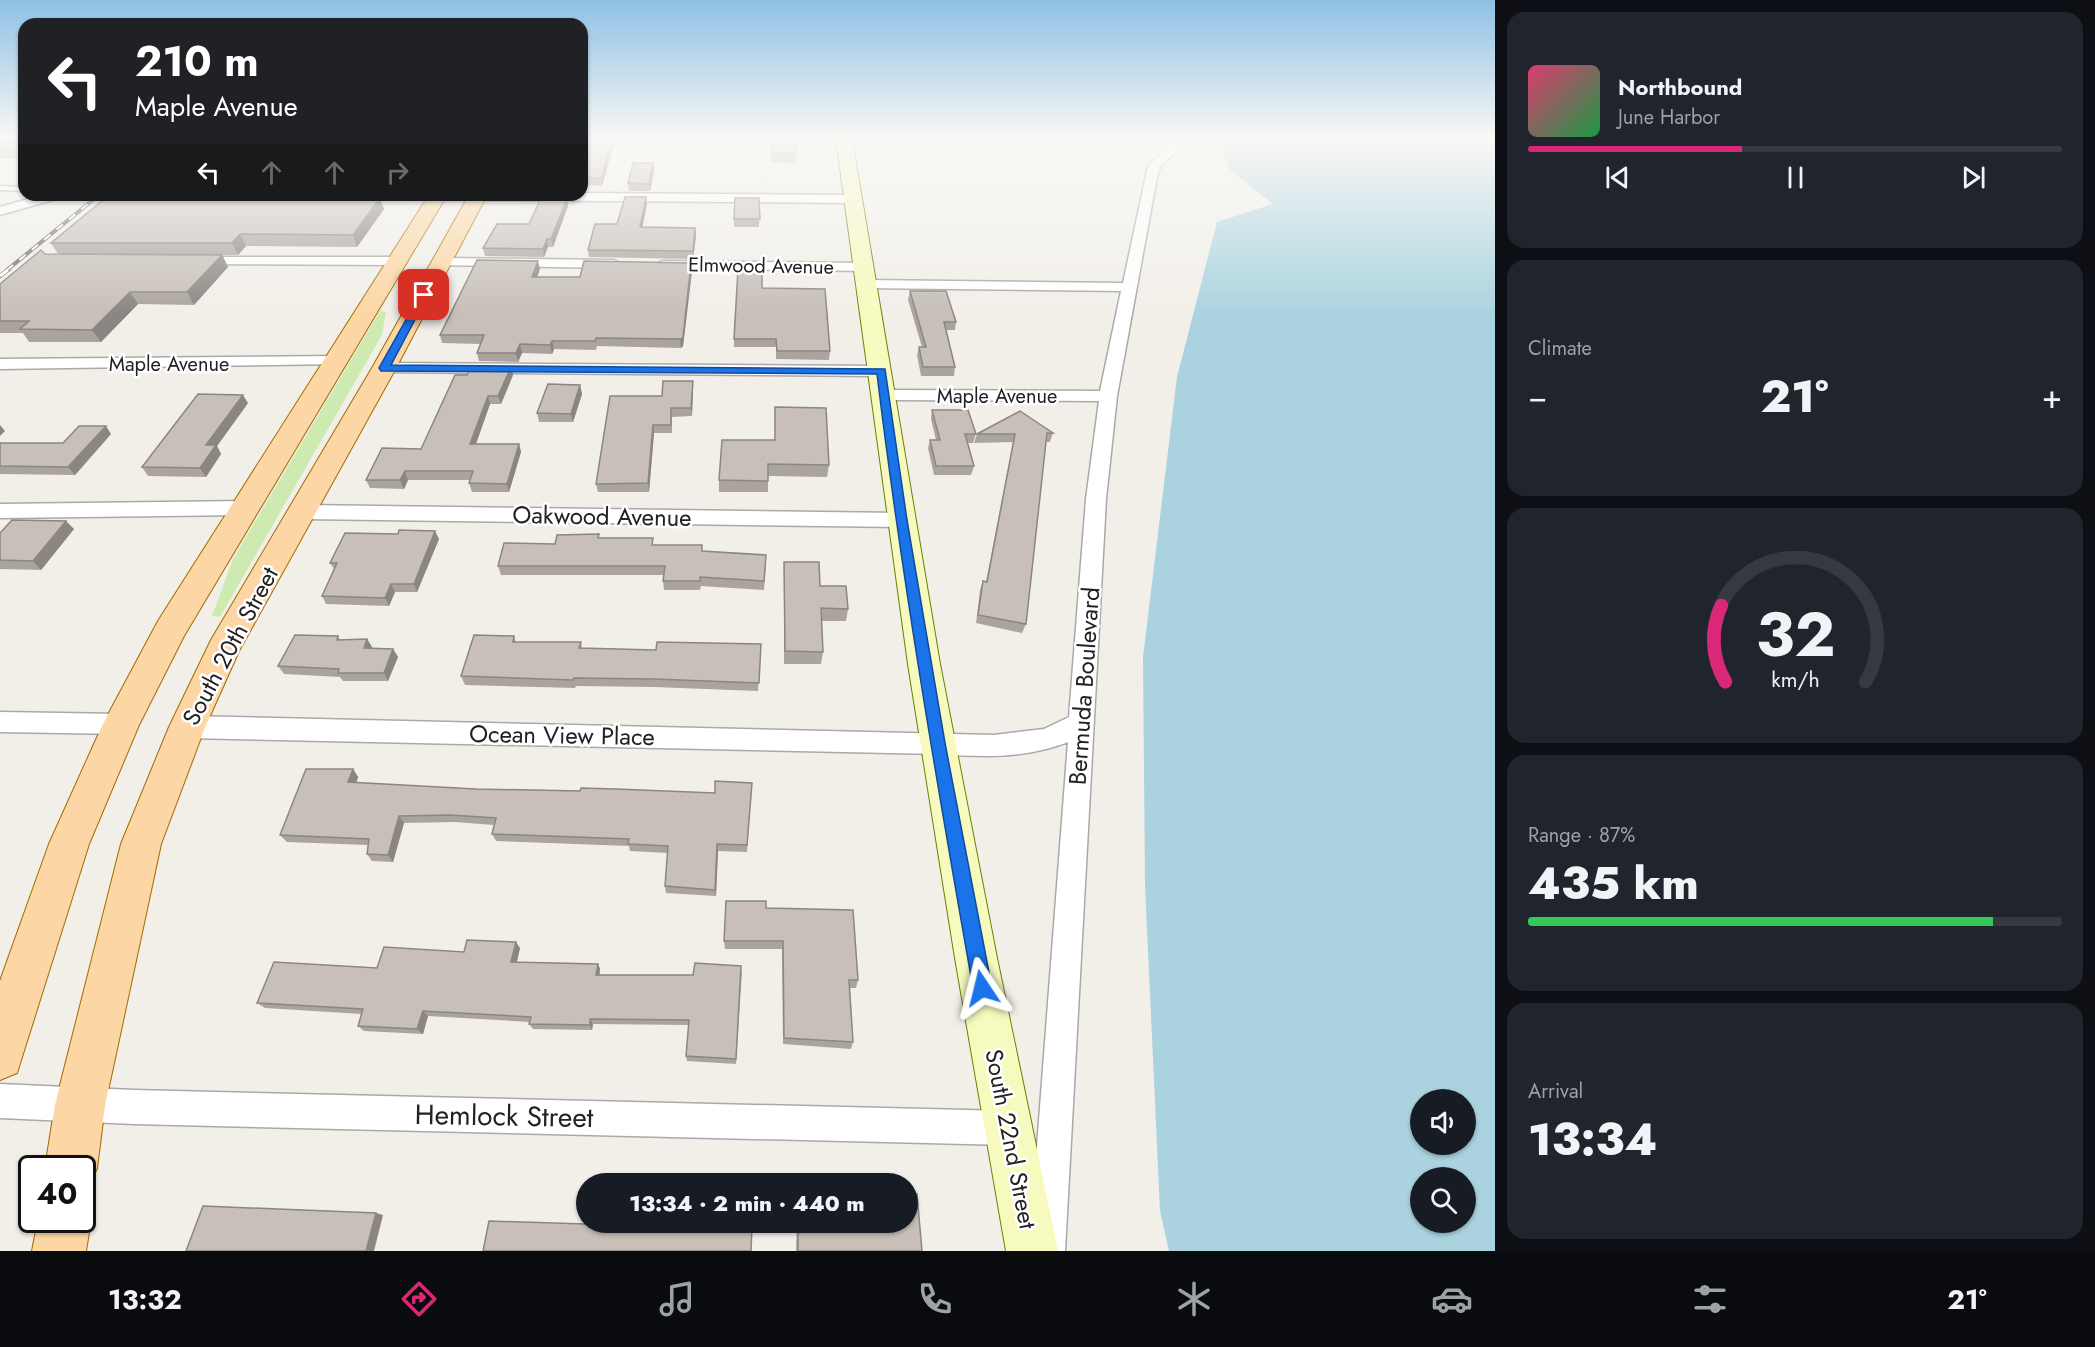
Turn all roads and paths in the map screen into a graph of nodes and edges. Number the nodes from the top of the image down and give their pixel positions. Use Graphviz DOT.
graph roads {
  1 [pos="650,197"];
  2 [pos="1146,197"];
  3 [pos="852,199"];
  4 [pos="36,201"];
  5 [pos="434,201"];
  6 [pos="475,201"];
  7 [pos="0,212"];
  8 [pos="175,261"];
  9 [pos="398,261"];
  10 [pos="442,262"];
  11 [pos="625,264"];
  12 [pos="649,264"];
  13 [pos="865,276"];
  14 [pos="1129,287"];
  15 [pos="338,361"];
  16 [pos="0,364"];
  17 [pos="384,368"];
  18 [pos="883,383"];
  19 [pos="1108,396"];
  20 [pos="245,508"];
  21 [pos="0,511"];
  22 [pos="303,512"];
  23 [pos="901,520"];
  24 [pos="0,722"];
  25 [pos="1081,723"];
  26 [pos="121,724"];
  27 [pos="187,727"];
  28 [pos="937,743"];
  29 [pos="0,1056"];
  30 [pos="0,1101"];
  31 [pos="80,1105"];
  32 [pos="1008,1128"];
  33 [pos="73,1155"];
  34 [pos="62,1233"];
  35 [pos="59,1251"];
  36 [pos="1032,1251"];
  37 [pos="1047,1251"];
  1 -- 3 [label="street"];
  2 -- 14 [label="street, Bermuda Boulevard"];
  3 -- 13 [label="street, South 22nd Street"];
  4 -- 7 [label="street"];
  5 -- 9 [label="main road"];
  6 -- 10 [label="main road, South 20th Street"];
  8 -- 9 [label="street"];
  9 -- 15 [label="main road"];
  10 -- 11 [label="street"];
  10 -- 17 [label="main road, South 20th Street"];
  12 -- 13 [label="street, Elmwood Avenue"];
  13 -- 14 [label="street, Elmwood Avenue"];
  13 -- 18 [label="street, South 22nd Street"];
  14 -- 19 [label="street, Bermuda Boulevard"];
  15 -- 16 [label="street, Maple Avenue"];
  15 -- 20 [label="main road"];
  17 -- 18 [label="street, Maple Avenue"];
  17 -- 22 [label="main road, South 20th Street"];
  18 -- 19 [label="street, Maple Avenue"];
  18 -- 23 [label="street, South 22nd Street"];
  19 -- 25 [label="street, Bermuda Boulevard"];
  20 -- 21 [label="street"];
  20 -- 26 [label="main road"];
  22 -- 23 [label="street, Oakwood Avenue"];
  22 -- 27 [label="main road, South 20th Street"];
  23 -- 28 [label="street, South 22nd Street"];
  24 -- 26 [label="street"];
  25 -- 28 [label="street, Ocean View Place"];
  25 -- 37 [label="street, Bermuda Boulevard"];
  26 -- 29 [label="main road"];
  27 -- 28 [label="street, Ocean View Place"];
  27 -- 31 [label="main road, South 20th Street"];
  28 -- 32 [label="street, South 22nd Street"];
  30 -- 31 [label="street, Hemlock Street"];
  31 -- 32 [label="street, Hemlock Street"];
  31 -- 33 [label="main road, South 20th Street"];
  32 -- 36 [label="street, South 22nd Street"];
  34 -- 35 [label="main road"];
}
